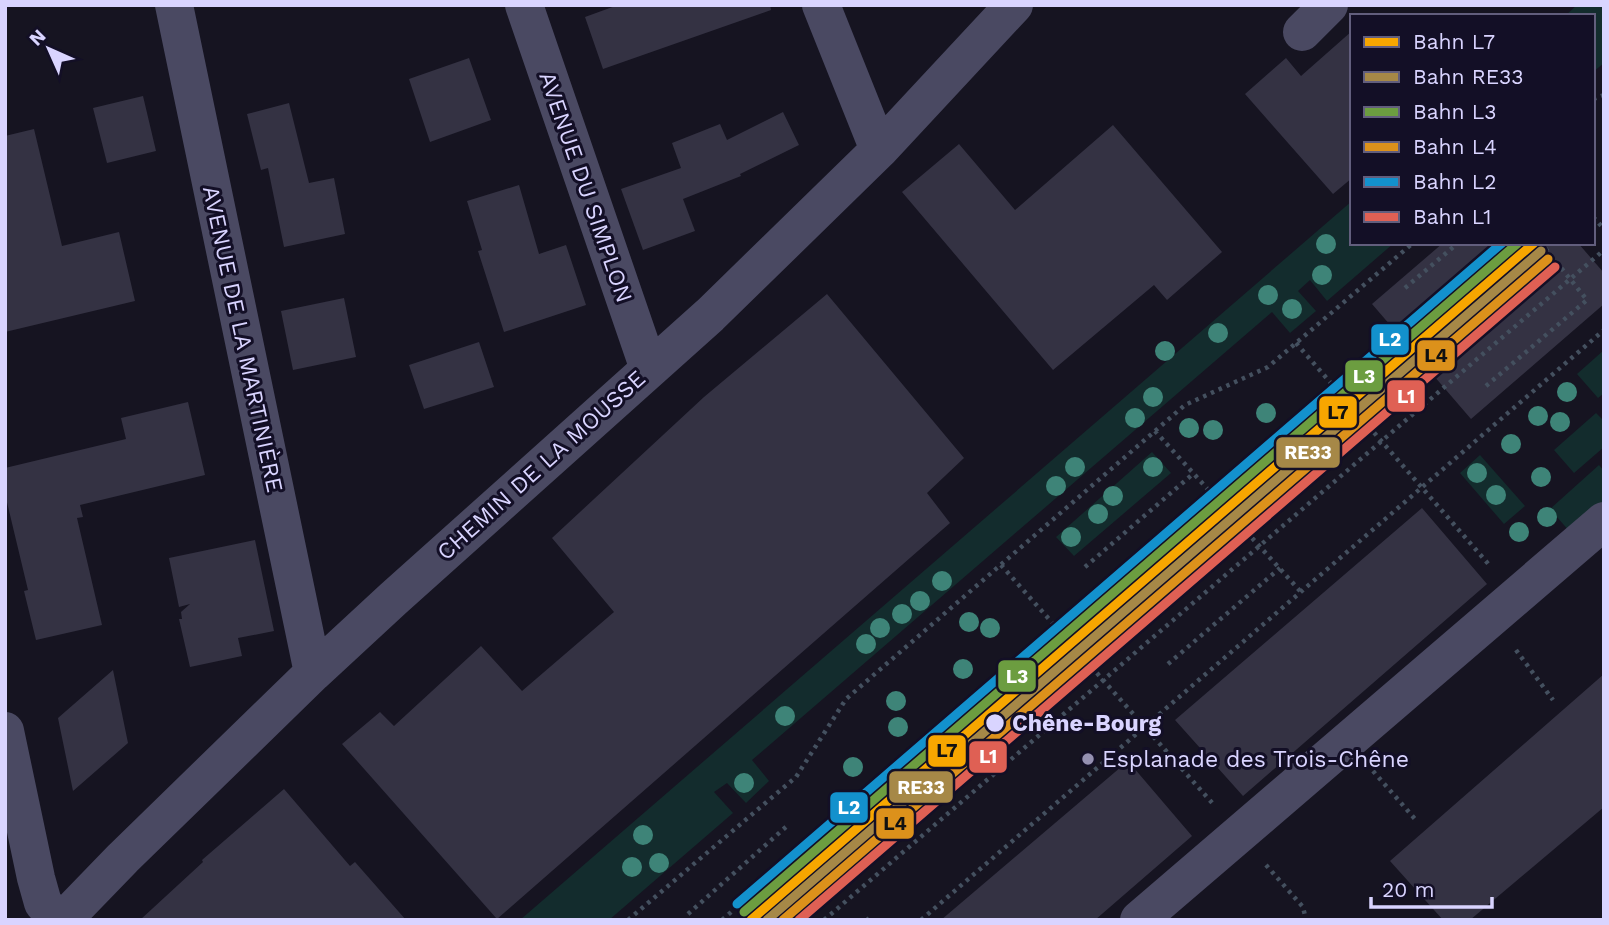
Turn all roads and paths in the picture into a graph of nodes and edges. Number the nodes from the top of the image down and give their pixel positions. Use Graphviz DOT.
graph roads {
  1 [pos="174,5"];
  2 [pos="524,5"];
  3 [pos="821,5"];
  4 [pos="1014,5"];
  5 [pos="1329,5"];
  6 [pos="1302,32"];
  7 [pos="879,150"];
  8 [pos="1411,245"];
  9 [pos="1456,245"];
  10 [pos="1501,245"];
  11 [pos="1543,245"];
  12 [pos="1604,250"];
  13 [pos="1570,279"];
  14 [pos="1405,288"];
  15 [pos="1604,330"];
  16 [pos="1297,343"];
  17 [pos="649,369"];
  18 [pos="1486,386"];
  19 [pos="1335,388"];
  20 [pos="1155,431"];
  21 [pos="1381,441"];
  22 [pos="1194,473"];
  23 [pos="1423,488"];
  24 [pos="1212,493"];
  25 [pos="1604,522"];
  26 [pos="1260,546"];
  27 [pos="1001,565"];
  28 [pos="1085,567"];
  29 [pos="1280,568"];
  30 [pos="1301,593"];
  31 [pos="1517,596"];
  32 [pos="1489,621"];
  33 [pos="1057,628"];
  34 [pos="1167,664"];
  35 [pos="313,673"];
  36 [pos="1104,680"];
  37 [pos="1553,700"];
  38 [pos="1146,727"];
  39 [pos="5,731"];
  40 [pos="1347,742"];
  41 [pos="1415,819"];
  42 [pos="787,827"];
  43 [pos="1240,834"];
  44 [pos="688,914"];
  45 [pos="60,920"];
  46 [pos="629,920"];
  47 [pos="722,920"];
  48 [pos="824,920"];
  49 [pos="921,920"];
  50 [pos="1139,920"];
  51 [pos="1306,920"];
  1 -- 35 [label="street, AVENUE DE LA MARTINIÈRE"];
  2 -- 17 [label="street, AVENUE DU SIMPLON"];
  3 -- 7 [label="street"];
  4 -- 7 [label="street, CHEMIN DE LA MOUSSE"];
  5 -- 6 [label="street"];
  7 -- 17 [label="street, CHEMIN DE LA MOUSSE"];
  8 -- 16 [label="path"];
  9 -- 14 [label="path"];
  10 -- 19 [label="path"];
  11 -- 13 [label="path"];
  12 -- 13 [label="path"];
  13 -- 18 [label="path"];
  13 -- 21 [label="path"];
  15 -- 23 [label="path"];
  16 -- 19 [label="path"];
  16 -- 20 [label="path"];
  17 -- 35 [label="street, CHEMIN DE LA MOUSSE"];
  19 -- 21 [label="path"];
  19 -- 24 [label="path"];
  20 -- 22 [label="path"];
  20 -- 27 [label="path"];
  21 -- 23 [label="path"];
  21 -- 26 [label="path"];
  22 -- 24 [label="path"];
  22 -- 28 [label="path"];
  23 -- 30 [label="path"];
  23 -- 31 [label="path"];
  24 -- 26 [label="path"];
  24 -- 33 [label="path"];
  25 -- 31 [label="street"];
  26 -- 29 [label="path"];
  26 -- 36 [label="path"];
  27 -- 33 [label="path"];
  27 -- 46 [label="path"];
  29 -- 30 [label="path"];
  29 -- 34 [label="path"];
  30 -- 38 [label="path"];
  31 -- 32 [label="street"];
  32 -- 37 [label="path"];
  32 -- 40 [label="street"];
  33 -- 36 [label="path"];
  33 -- 47 [label="path"];
  35 -- 45 [label="street, CHEMIN DE LA MOUSSE"];
  36 -- 38 [label="path"];
  36 -- 48 [label="path"];
  38 -- 43 [label="path"];
  38 -- 49 [label="path"];
  39 -- 45 [label="street"];
  40 -- 41 [label="path"];
  40 -- 43 [label="street"];
  42 -- 44 [label="path"];
  43 -- 50 [label="street"];
  43 -- 51 [label="path"];
}
